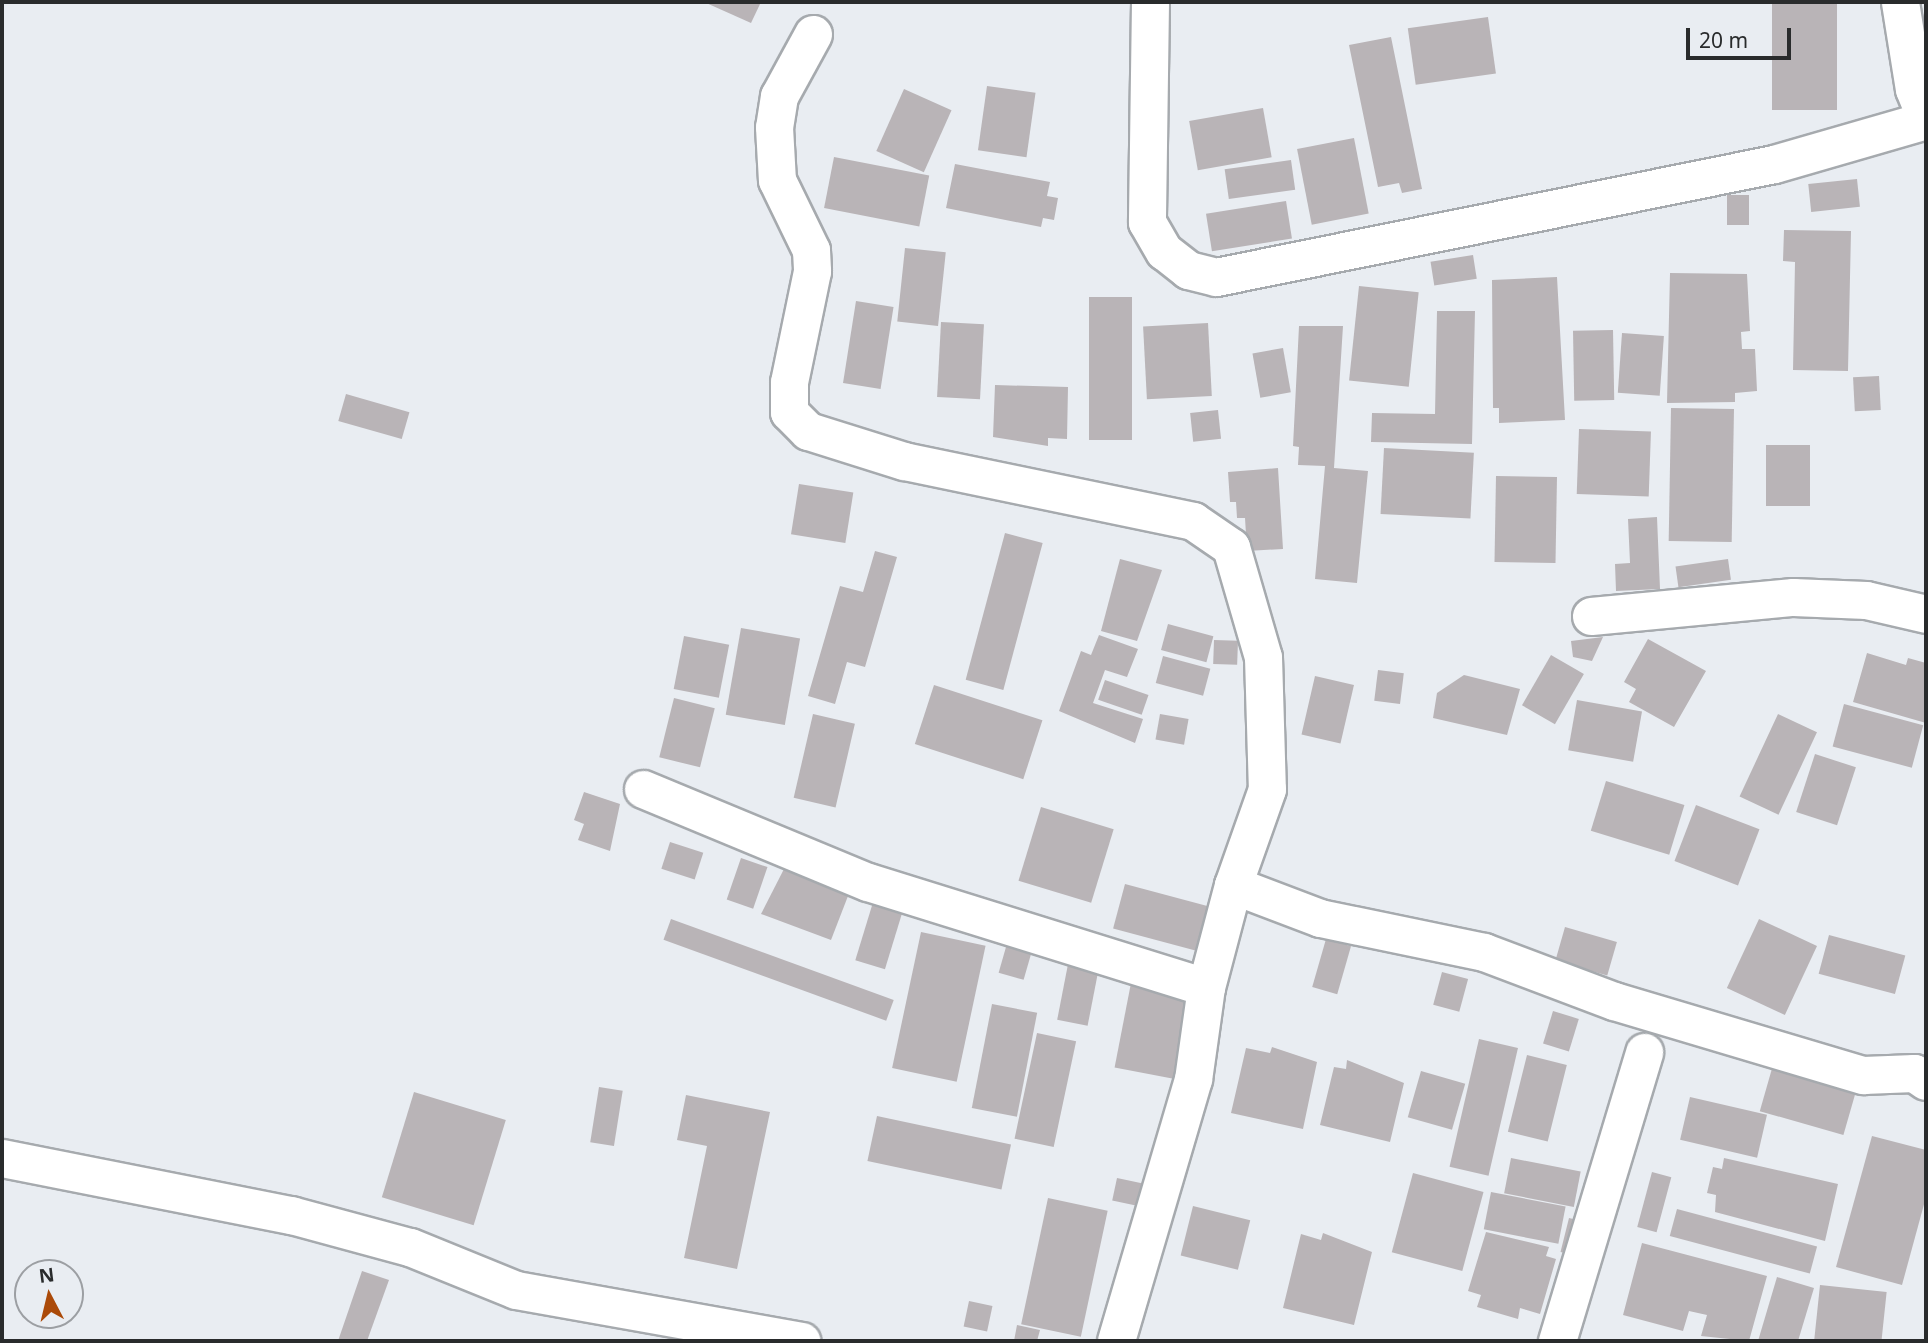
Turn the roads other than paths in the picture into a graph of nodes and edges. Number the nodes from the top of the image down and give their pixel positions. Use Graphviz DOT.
graph roads {
  1 [pos="1150,2"];
  2 [pos="1900,2"];
  3 [pos="813,34"];
  4 [pos="1926,119"];
  5 [pos="1926,614"];
  6 [pos="1591,616"];
  7 [pos="643,789"];
  8 [pos="1233,885"];
  9 [pos="1206,987"];
  10 [pos="1644,1052"];
  11 [pos="1922,1067"];
  12 [pos="2,1158"];
  13 [pos="801,1341"];
  14 [pos="1116,1341"];
  15 [pos="1557,1341"];
  1 -- 4 [label="street"];
  2 -- 4 [label="street"];
  3 -- 8 [label="street"];
  5 -- 6 [label="street"];
  7 -- 9 [label="street"];
  8 -- 9 [label="street"];
  8 -- 11 [label="street"];
  9 -- 14 [label="street"];
  10 -- 15 [label="street"];
  12 -- 13 [label="street"];
}
